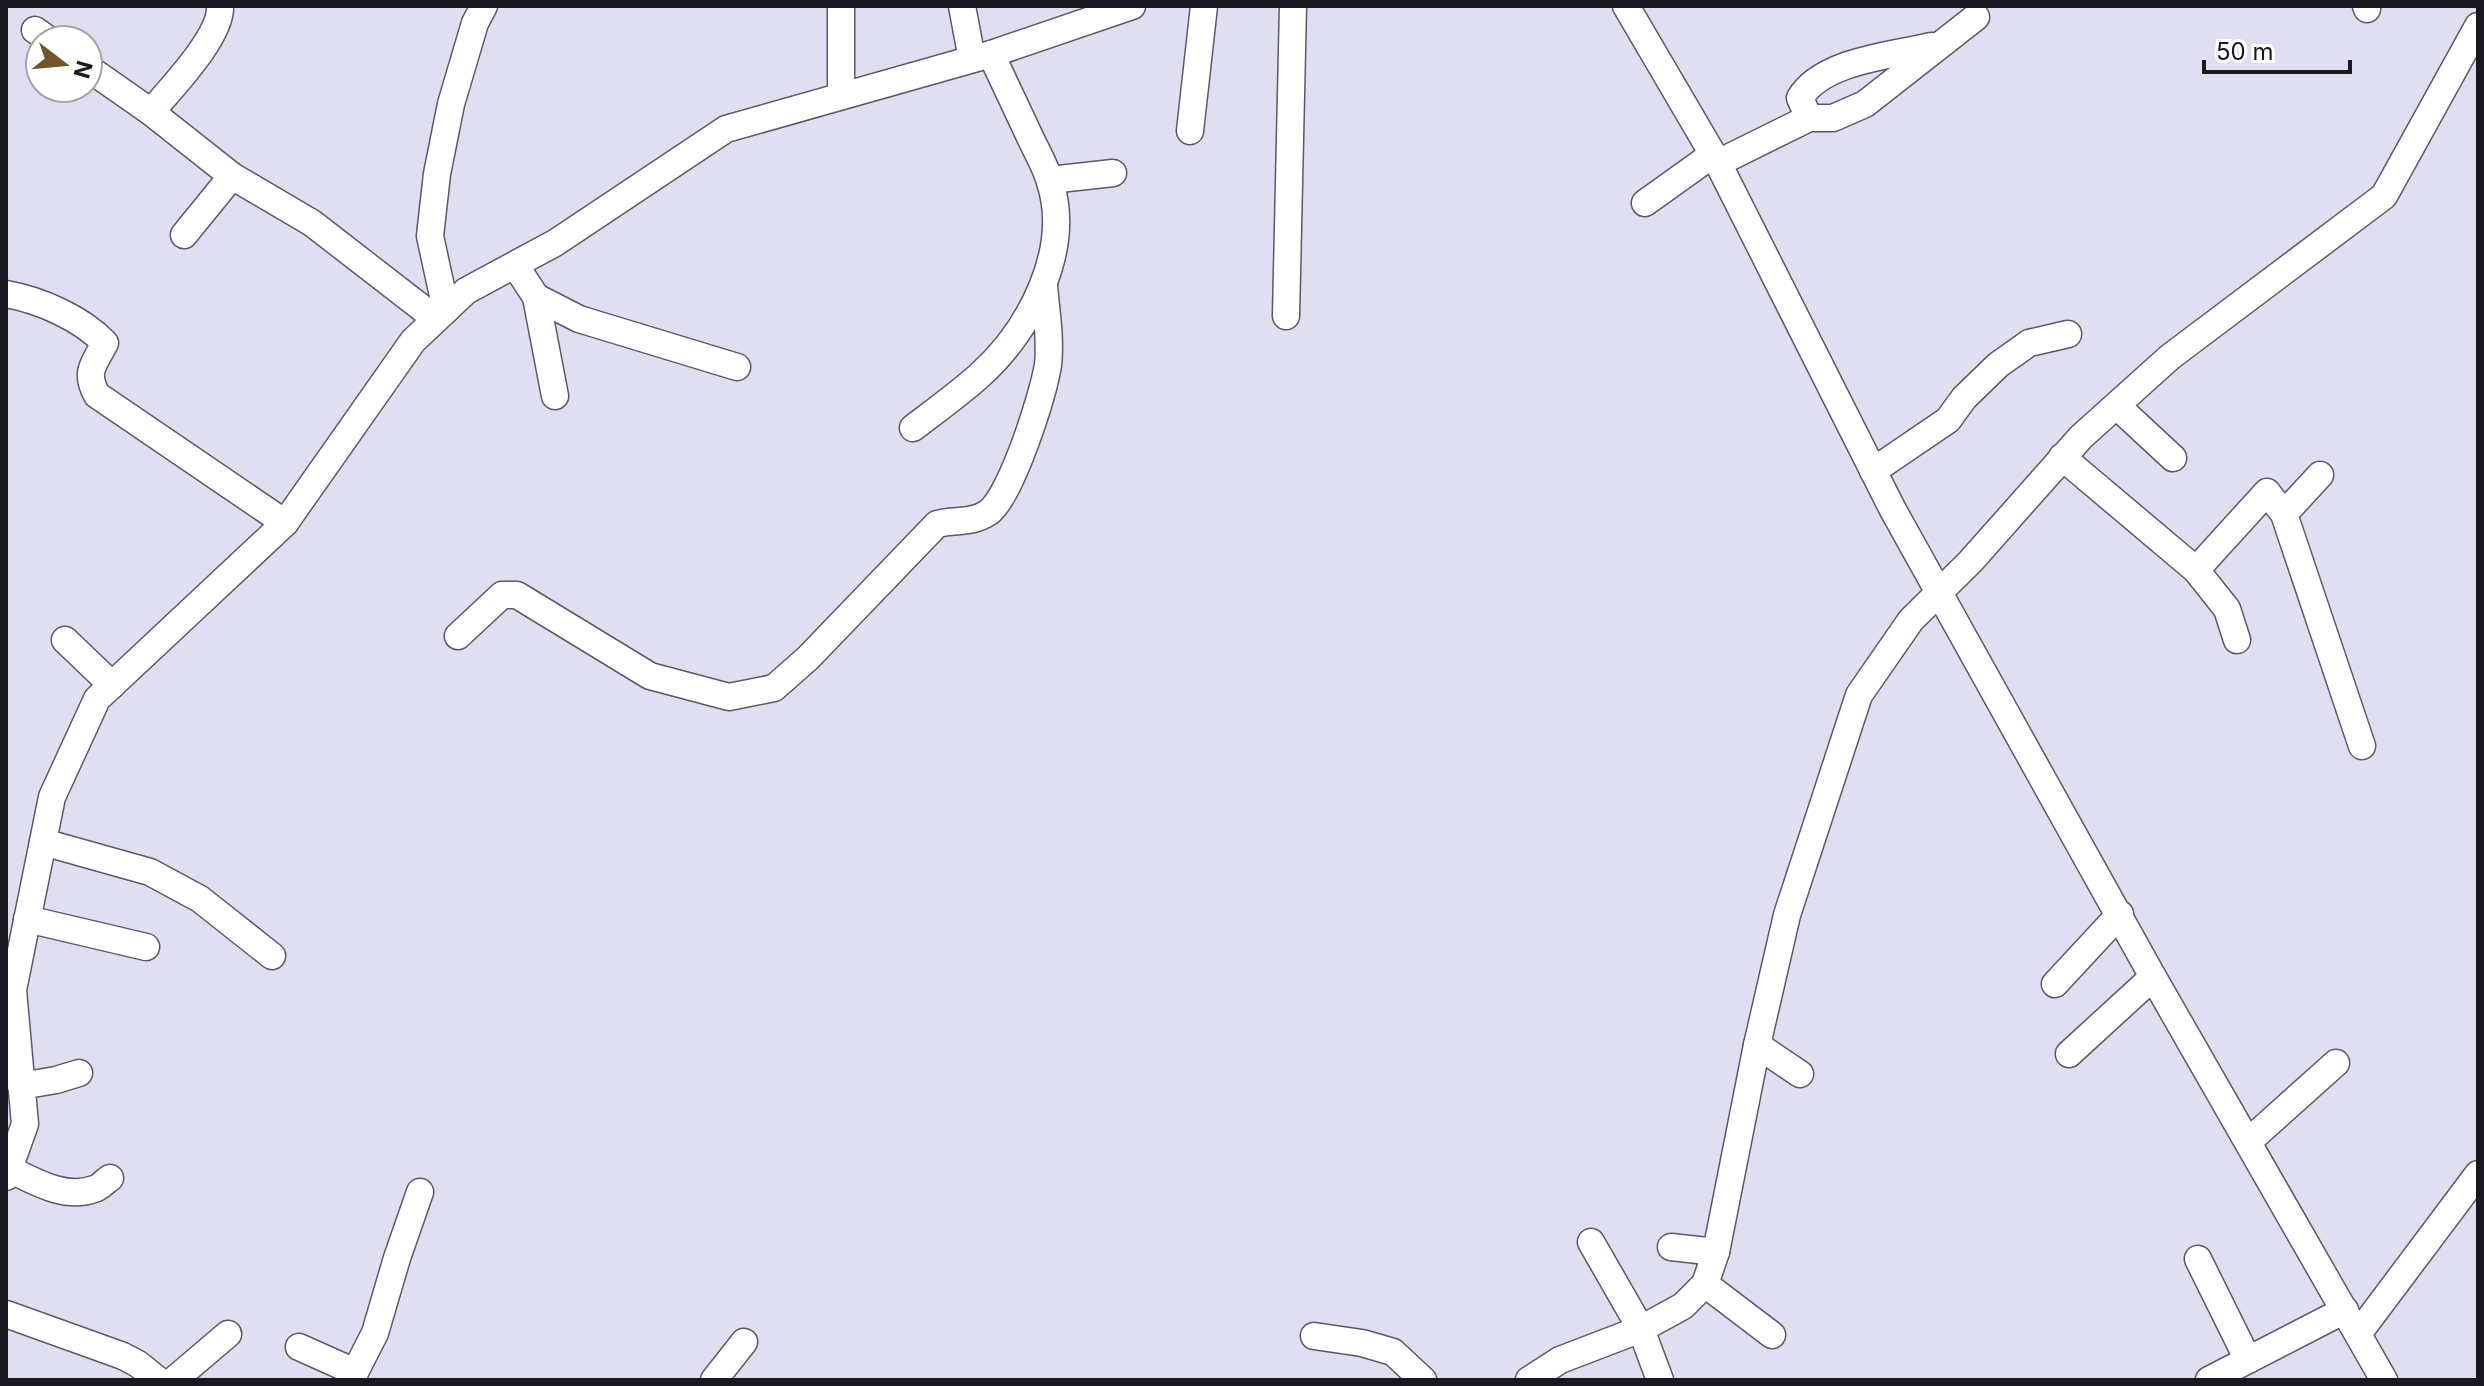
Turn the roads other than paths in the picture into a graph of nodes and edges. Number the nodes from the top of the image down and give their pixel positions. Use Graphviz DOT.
graph roads {
  1 [pos="220,6"];
  2 [pos="484,6"];
  3 [pos="841,6"];
  4 [pos="962,6"];
  5 [pos="1132,6"];
  6 [pos="1204,6"];
  7 [pos="1293,6"];
  8 [pos="1626,6"];
  9 [pos="1976,17"];
  10 [pos="2478,26"];
  11 [pos="1938,45"];
  12 [pos="982,56"];
  13 [pos="104,79"];
  14 [pos="841,96"];
  15 [pos="151,112"];
  16 [pos="1809,118"];
  17 [pos="1190,131"];
  18 [pos="1715,159"];
  19 [pos="1113,173"];
  20 [pos="232,176"];
  21 [pos="1050,180"];
  22 [pos="1645,203"];
  23 [pos="184,235"];
  24 [pos="515,265"];
  25 [pos="1044,285"];
  26 [pos="6,294"];
  27 [pos="536,297"];
  28 [pos="441,315"];
  29 [pos="1286,316"];
  30 [pos="2068,334"];
  31 [pos="737,367"];
  32 [pos="555,396"];
  33 [pos="2117,406"];
  34 [pos="913,428"];
  35 [pos="2062,457"];
  36 [pos="2173,458"];
  37 [pos="1873,471"];
  38 [pos="2320,475"];
  39 [pos="2284,514"];
  40 [pos="285,523"];
  41 [pos="2196,570"];
  42 [pos="1939,592"];
  43 [pos="458,636"];
  44 [pos="65,640"];
  45 [pos="2237,640"];
  46 [pos="112,685"];
  47 [pos="2362,746"];
  48 [pos="43,842"];
  49 [pos="2120,914"];
  50 [pos="27,919"];
  51 [pos="146,947"];
  52 [pos="272,956"];
  53 [pos="2153,977"];
  54 [pos="2055,984"];
  55 [pos="1757,1045"];
  56 [pos="2069,1054"];
  57 [pos="2336,1063"];
  58 [pos="79,1073"];
  59 [pos="1800,1074"];
  60 [pos="21,1086"];
  61 [pos="2249,1141"];
  62 [pos="9,1161"];
  63 [pos="2478,1174"];
  64 [pos="110,1178"];
  65 [pos="420,1192"];
  66 [pos="1591,1242"];
  67 [pos="1671,1247"];
  68 [pos="1716,1252"];
  69 [pos="2198,1259"];
  70 [pos="1705,1284"];
  71 [pos="2345,1310"];
  72 [pos="6,1314"];
  73 [pos="1641,1329"];
  74 [pos="228,1334"];
  75 [pos="2358,1334"];
  76 [pos="1772,1335"];
  77 [pos="1314,1336"];
  78 [pos="744,1342"];
  79 [pos="299,1347"];
  80 [pos="2248,1360"];
  81 [pos="353,1376"];
  82 [pos="158,1380"];
  83 [pos="174,1380"];
  84 [pos="714,1380"];
  85 [pos="1423,1380"];
  86 [pos="1529,1380"];
  87 [pos="1660,1380"];
  88 [pos="2209,1380"];
  89 [pos="2384,1380"];
  1 -- 15 [label="street"];
  2 -- 28 [label="street"];
  3 -- 14 [label="street"];
  4 -- 12 [label="street"];
  5 -- 12 [label="street"];
  6 -- 17 [label="street"];
  7 -- 29 [label="street"];
  8 -- 18 [label="street"];
  9 -- 11 [label="street"];
  10 -- 33 [label="street"];
  11 -- 16 [label="street"];
  11 -- 16 [label="street"];
  12 -- 14 [label="street"];
  12 -- 21 [label="street"];
  13 -- 15 [label="street"];
  14 -- 24 [label="street"];
  15 -- 20 [label="street"];
  16 -- 18 [label="street"];
  18 -- 22 [label="street"];
  18 -- 37 [label="street"];
  19 -- 21 [label="street"];
  20 -- 23 [label="street"];
  20 -- 28 [label="street"];
  21 -- 25 [label="street"];
  24 -- 27 [label="street"];
  24 -- 28 [label="street"];
  25 -- 34 [label="street"];
  25 -- 43 [label="street"];
  26 -- 40 [label="street"];
  27 -- 31 [label="street"];
  27 -- 32 [label="street"];
  28 -- 40 [label="street"];
  30 -- 37 [label="street"];
  33 -- 35 [label="street"];
  33 -- 36 [label="street"];
  35 -- 41 [label="street"];
  35 -- 42 [label="street"];
  37 -- 42 [label="street"];
  38 -- 39 [label="street"];
  39 -- 41 [label="street"];
  39 -- 47 [label="street"];
  40 -- 46 [label="street"];
  41 -- 45 [label="street"];
  42 -- 49 [label="street"];
  42 -- 55 [label="street"];
  44 -- 46 [label="street"];
  46 -- 48 [label="street"];
  48 -- 50 [label="street"];
  48 -- 52 [label="street"];
  49 -- 53 [label="street"];
  49 -- 54 [label="street"];
  50 -- 51 [label="street"];
  50 -- 60 [label="street"];
  53 -- 56 [label="street"];
  53 -- 61 [label="street"];
  55 -- 59 [label="street"];
  55 -- 68 [label="street"];
  57 -- 61 [label="street"];
  58 -- 60 [label="street"];
  60 -- 62 [label="street"];
  61 -- 71 [label="street"];
  62 -- 64 [label="street"];
  63 -- 75 [label="street"];
  65 -- 81 [label="street"];
  66 -- 73 [label="street"];
  67 -- 68 [label="street"];
  68 -- 70 [label="street"];
  69 -- 80 [label="street"];
  70 -- 73 [label="street"];
  70 -- 76 [label="street"];
  71 -- 75 [label="street"];
  71 -- 80 [label="street"];
  72 -- 82 [label="street"];
  73 -- 86 [label="street"];
  73 -- 87 [label="street"];
  74 -- 83 [label="street"];
  75 -- 89 [label="street"];
  77 -- 85 [label="street"];
  78 -- 84 [label="street"];
  79 -- 81 [label="street"];
  80 -- 88 [label="street"];
}
